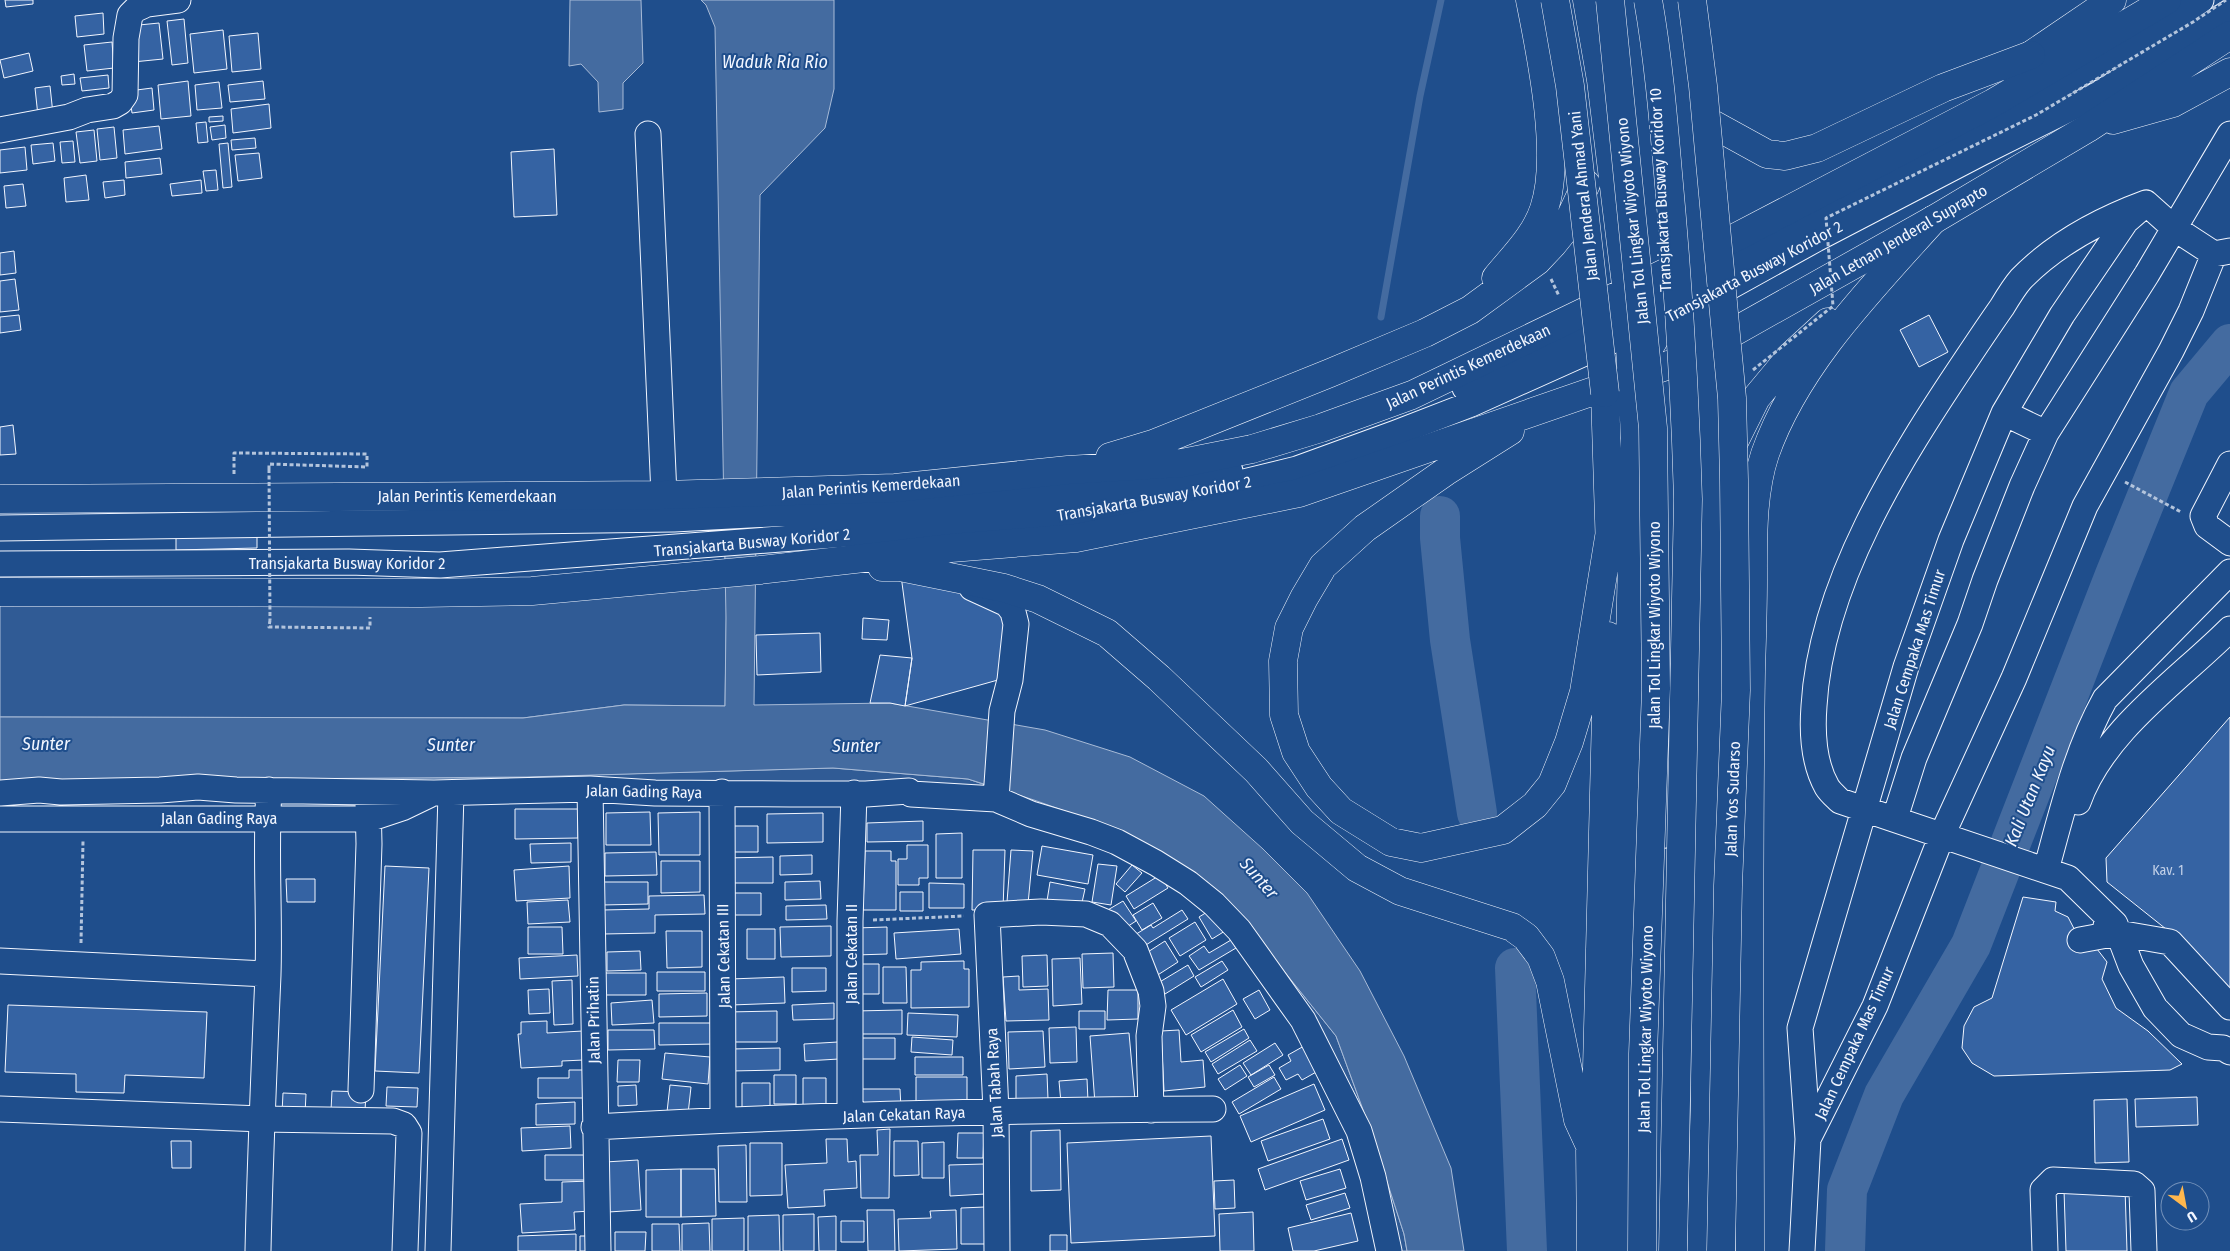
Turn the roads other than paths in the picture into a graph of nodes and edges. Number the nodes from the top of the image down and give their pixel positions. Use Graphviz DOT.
graph roads {
  1 [pos="178,0"];
  2 [pos="1530,0"];
  3 [pos="1555,0"];
  4 [pos="1587,0"];
  5 [pos="1610,0"];
  6 [pos="1619,0"];
  7 [pos="2112,0"];
  8 [pos="2167,0"];
  9 [pos="2201,0"];
  10 [pos="1668,1"];
  11 [pos="2230,12"];
  12 [pos="2230,35"];
  13 [pos="2032,54"];
  14 [pos="2230,72"];
  15 [pos="1993,104"];
  16 [pos="1686,109"];
  17 [pos="1606,128"];
  18 [pos="2088,128"];
  19 [pos="0,130"];
  20 [pos="648,134"];
  21 [pos="2230,134"];
  22 [pos="2146,203"];
  23 [pos="1933,220"];
  24 [pos="2174,228"];
  25 [pos="2222,253"];
  26 [pos="1874,286"];
  27 [pos="1470,310"];
  28 [pos="1659,313"];
  29 [pos="1717,347"];
  30 [pos="1552,405"];
  31 [pos="1421,408"];
  32 [pos="2004,413"];
  33 [pos="1393,430"];
  34 [pos="2046,433"];
  35 [pos="2230,464"];
  36 [pos="1068,470"];
  37 [pos="1712,487"];
  38 [pos="664,495"];
  39 [pos="0,499"];
  40 [pos="769,503"];
  41 [pos="723,505"];
  42 [pos="0,528"];
  43 [pos="1610,531"];
  44 [pos="2230,543"];
  45 [pos="0,564"];
  46 [pos="820,564"];
  47 [pos="2230,572"];
  48 [pos="947,577"];
  49 [pos="0,592"];
  50 [pos="2230,629"];
  51 [pos="2078,782"];
  52 [pos="590,789"];
  53 [pos="269,790"];
  54 [pos="368,791"];
  55 [pos="722,792"];
  56 [pos="0,793"];
  57 [pos="443,793"];
  58 [pos="854,793"];
  59 [pos="996,795"];
  60 [pos="1864,809"];
  61 [pos="268,818"];
  62 [pos="1894,818"];
  63 [pos="0,819"];
  64 [pos="369,819"];
  65 [pos="1942,835"];
  66 [pos="2050,871"];
  67 [pos="2118,933"];
  68 [pos="2080,940"];
  69 [pos="0,961"];
  70 [pos="268,974"];
  71 [pos="2230,1007"];
  72 [pos="2228,1047"];
  73 [pos="361,1090"];
  74 [pos="0,1109"];
  75 [pos="1213,1109"];
  76 [pos="1151,1110"];
  77 [pos="996,1111"];
  78 [pos="850,1115"];
  79 [pos="260,1119"];
  80 [pos="723,1119"];
  81 [pos="594,1128"];
  82 [pos="1808,1139"];
  83 [pos="1590,1146"];
  84 [pos="1649,1250"];
  85 [pos="258,1251"];
  86 [pos="405,1251"];
  87 [pos="438,1251"];
  88 [pos="598,1251"];
  89 [pos="997,1251"];
  90 [pos="1389,1251"];
  91 [pos="1591,1251"];
  92 [pos="1701,1251"];
  93 [pos="1722,1251"];
  94 [pos="1750,1251"];
  95 [pos="1802,1251"];
  96 [pos="2045,1251"];
  97 [pos="2144,1251"];
  1 -- 19 [label="street"];
  2 -- 27 [label="main road"];
  3 -- 43 [label="main road, Jalan Jenderal Ahmad Yani, bridge"];
  4 -- 17 [label="main road, Jalan Jenderal Ahmad Yani"];
  5 -- 84 [label="main road, Jalan Tol Lingkar Wiyoto Wiyono, bridge"];
  6 -- 28 [label="street, Transjakarta Busway Koridor 10"];
  7 -- 13 [label="main road"];
  8 -- 15 [label="main road"];
  9 -- 28 [label="street, Transjakarta Busway Koridor 2"];
  10 -- 16 [label="main road, Jalan Jenderal Ahmad Yani"];
  10 -- 28 [label="street, Transjakarta Busway Koridor 10"];
  10 -- 29 [label="main road, bridge"];
  10 -- 84 [label="main road, Jalan Tol Lingkar Wiyoto Wiyono, bridge"];
  11 -- 28 [label="street, Transjakarta Busway Koridor 2"];
  12 -- 18 [label="main road, Jalan Letnan Jenderal Suprapto"];
  13 -- 15 [label="main road"];
  13 -- 16 [label="main road"];
  14 -- 18 [label="main road, Jalan Letnan Jenderal Suprapto"];
  15 -- 28 [label="main road"];
  16 -- 28 [label="main road, Jalan Jenderal Ahmad Yani"];
  17 -- 27 [label="main road"];
  17 -- 28 [label="main road, Jalan Jenderal Ahmad Yani"];
  18 -- 23 [label="main road, Jalan Letnan Jenderal Suprapto"];
  20 -- 38 [label="street"];
  21 -- 24 [label="street"];
  22 -- 24 [label="street"];
  22 -- 32 [label="street, Jalan Cempaka Mas Timur"];
  22 -- 60 [label="street"];
  23 -- 26 [label="main road"];
  23 -- 29 [label="main road, Jalan Letnan Jenderal Suprapto"];
  24 -- 25 [label="street"];
  24 -- 34 [label="street"];
  25 -- 65 [label="street, Jalan Cempaka Mas Timur"];
  26 -- 37 [label="main road"];
  26 -- 94 [label="main road"];
  27 -- 36 [label="main road"];
  28 -- 29 [label="main road, Jalan Jenderal Ahmad Yani"];
  28 -- 29 [label="main road, Jalan Perintis Kemerdekaan"];
  28 -- 29 [label="main road"];
  28 -- 30 [label="main road, Jalan Perintis Kemerdekaan"];
  28 -- 31 [label="street, Transjakarta Busway Koridor 2"];
  28 -- 31 [label="main road, Jalan Perintis Kemerdekaan"];
  28 -- 84 [label="street, Transjakarta Busway Koridor 10"];
  28 -- 84 [label="main road"];
  29 -- 37 [label="main road, Jalan Yos Sudarso"];
  29 -- 93 [label="main road, Jalan Yos Sudarso, bridge"];
  30 -- 33 [label="main road, Jalan Perintis Kemerdekaan"];
  30 -- 43 [label="main road"];
  31 -- 33 [label="main road, Jalan Perintis Kemerdekaan"];
  32 -- 34 [label="street"];
  32 -- 60 [label="street, Jalan Cempaka Mas Timur"];
  33 -- 36 [label="main road, Jalan Perintis Kemerdekaan"];
  33 -- 40 [label="street, Transjakarta Busway Koridor 2"];
  33 -- 45 [label="street, Transjakarta Busway Koridor 2"];
  33 -- 46 [label="main road, Jalan Perintis Kemerdekaan"];
  34 -- 62 [label="street"];
  35 -- 44 [label="street"];
  36 -- 40 [label="main road, Jalan Perintis Kemerdekaan"];
  37 -- 92 [label="main road, Jalan Yos Sudarso"];
  38 -- 39 [label="main road, Jalan Perintis Kemerdekaan"];
  38 -- 41 [label="main road, Jalan Perintis Kemerdekaan"];
  40 -- 41 [label="main road, Jalan Perintis Kemerdekaan"];
  41 -- 42 [label="street, Transjakarta Busway Koridor 2"];
  43 -- 83 [label="main road"];
  46 -- 48 [label="main road"];
  46 -- 49 [label="main road, Jalan Perintis Kemerdekaan"];
  47 -- 51 [label="street"];
  48 -- 59 [label="street"];
  48 -- 83 [label="main road"];
  50 -- 51 [label="street"];
  51 -- 66 [label="street"];
  52 -- 55 [label="street, Jalan Gading Raya"];
  52 -- 57 [label="street, Jalan Gading Raya"];
  52 -- 81 [label="street, Jalan Prihatin"];
  53 -- 54 [label="street, Jalan Gading Raya"];
  53 -- 56 [label="street, Jalan Gading Raya"];
  53 -- 61 [label="street"];
  54 -- 57 [label="street, Jalan Gading Raya"];
  54 -- 64 [label="street"];
  55 -- 58 [label="street, Jalan Gading Raya"];
  55 -- 80 [label="street, Jalan Cekatan III"];
  57 -- 64 [label="street, Jalan Gading Raya"];
  57 -- 87 [label="street"];
  58 -- 59 [label="street, Jalan Gading Raya"];
  58 -- 78 [label="street, Jalan Cekatan II"];
  59 -- 90 [label="street, Jalan Gading Raya"];
  60 -- 62 [label="street"];
  60 -- 82 [label="street, Jalan Cempaka Mas Timur"];
  61 -- 63 [label="street, Jalan Gading Raya"];
  61 -- 64 [label="street, Jalan Gading Raya"];
  61 -- 70 [label="street"];
  62 -- 65 [label="street"];
  64 -- 73 [label="street"];
  65 -- 66 [label="street"];
  65 -- 82 [label="street, Jalan Cempaka Mas Timur"];
  66 -- 67 [label="street"];
  67 -- 68 [label="street"];
  67 -- 71 [label="street"];
  67 -- 72 [label="street"];
  69 -- 70 [label="street"];
  70 -- 79 [label="street"];
  74 -- 79 [label="street"];
  75 -- 76 [label="street, Jalan Cekatan Raya"];
  76 -- 77 [label="street, Jalan Cekatan Raya"];
  76 -- 77 [label="street, Jalan Tabah Raya"];
  77 -- 78 [label="street, Jalan Cekatan Raya"];
  77 -- 89 [label="street, Jalan Tabah Raya"];
  78 -- 80 [label="street, Jalan Cekatan Raya"];
  79 -- 85 [label="street"];
  79 -- 86 [label="street"];
  80 -- 81 [label="street, Jalan Cekatan Raya"];
  81 -- 88 [label="street, Jalan Prihatin"];
  82 -- 95 [label="street, Jalan Cempaka Mas Timur"];
  83 -- 91 [label="main road"];
  96 -- 97 [label="street"];
}
